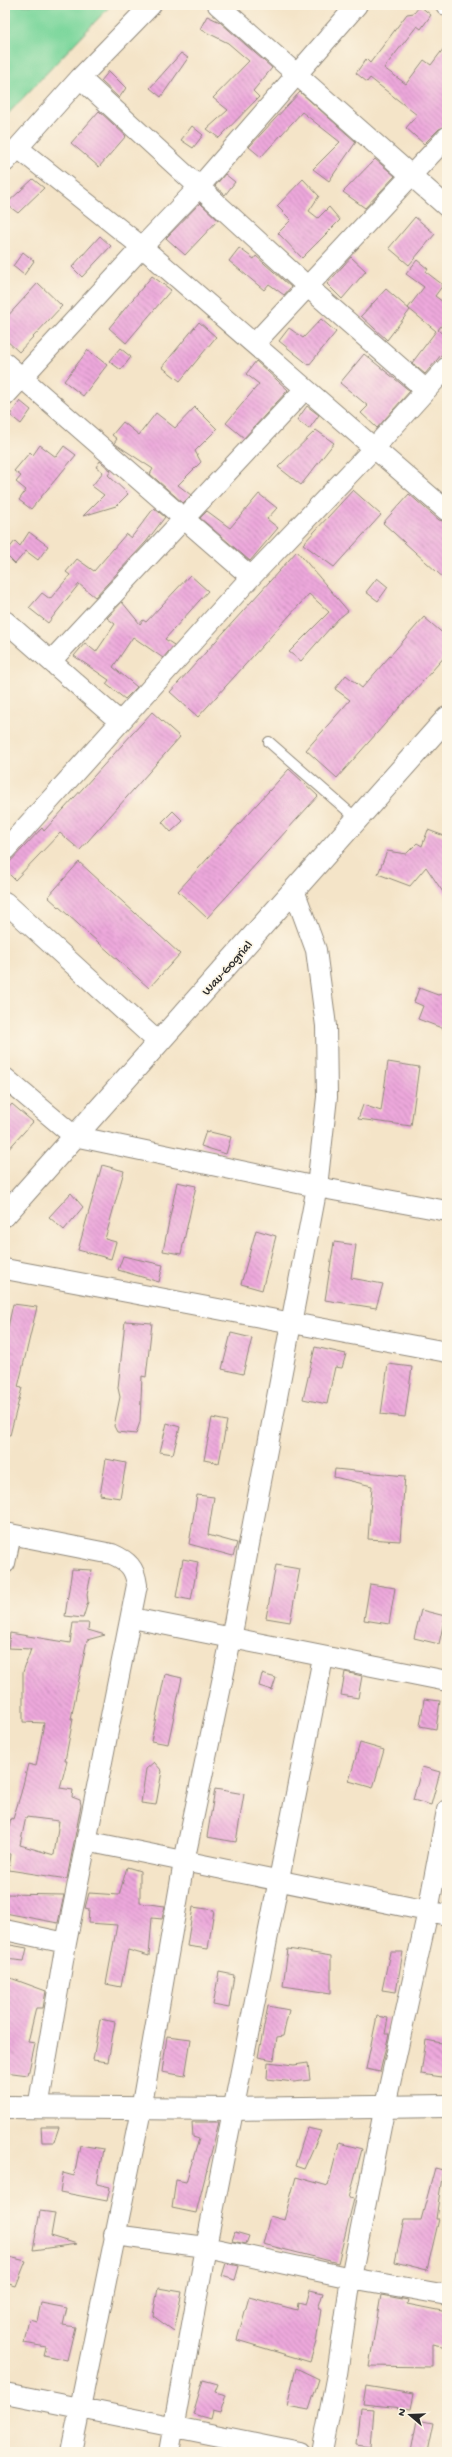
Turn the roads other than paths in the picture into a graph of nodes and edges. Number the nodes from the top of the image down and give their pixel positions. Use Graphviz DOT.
graph roads {
  1 [pos="151,5"];
  2 [pos="218,5"];
  3 [pos="357,5"];
  4 [pos="297,74"];
  5 [pos="80,78"];
  6 [pos="447,138"];
  7 [pos="12,154"];
  8 [pos="413,176"];
  9 [pos="200,186"];
  10 [pos="447,207"];
  11 [pos="142,248"];
  12 [pos="308,287"];
  13 [pos="254,344"];
  14 [pos="5,363"];
  15 [pos="447,366"];
  16 [pos="21,378"];
  17 [pos="306,389"];
  18 [pos="426,390"];
  19 [pos="5,396"];
  20 [pos="374,448"];
  21 [pos="445,505"];
  22 [pos="183,518"];
  23 [pos="251,577"];
  24 [pos="5,621"];
  25 [pos="51,661"];
  26 [pos="447,718"];
  27 [pos="120,722"];
  28 [pos="269,742"];
  29 [pos="357,819"];
  30 [pos="5,849"];
  31 [pos="294,890"];
  32 [pos="5,902"];
  33 [pos="158,1042"];
  34 [pos="5,1078"];
  35 [pos="74,1136"];
  36 [pos="317,1187"];
  37 [pos="447,1211"];
  38 [pos="5,1215"];
  39 [pos="5,1269"];
  40 [pos="291,1323"];
  41 [pos="447,1352"];
  42 [pos="8,1533"];
  43 [pos="5,1563"];
  44 [pos="132,1618"];
  45 [pos="231,1639"];
  46 [pos="323,1658"];
  47 [pos="447,1681"];
  48 [pos="447,1810"];
  49 [pos="86,1841"];
  50 [pos="184,1862"];
  51 [pos="278,1880"];
  52 [pos="428,1911"];
  53 [pos="447,1915"];
  54 [pos="5,1930"];
  55 [pos="66,1942"];
  56 [pos="385,2106"];
  57 [pos="447,2106"];
  58 [pos="5,2107"];
  59 [pos="38,2108"];
  60 [pos="233,2109"];
  61 [pos="141,2110"];
  62 [pos="114,2235"];
  63 [pos="206,2247"];
  64 [pos="351,2278"];
  65 [pos="447,2295"];
  66 [pos="5,2393"];
  67 [pos="80,2407"];
  68 [pos="174,2427"];
  69 [pos="71,2452"];
  70 [pos="169,2452"];
  71 [pos="300,2452"];
  72 [pos="322,2452"];
  1 -- 5 [label="street"];
  2 -- 4 [label="street"];
  3 -- 4 [label="street"];
  4 -- 8 [label="street"];
  4 -- 9 [label="street"];
  5 -- 7 [label="street"];
  5 -- 9 [label="street"];
  6 -- 8 [label="street"];
  7 -- 11 [label="street"];
  8 -- 10 [label="street"];
  8 -- 12 [label="street"];
  9 -- 11 [label="street"];
  9 -- 12 [label="street"];
  11 -- 13 [label="street"];
  11 -- 16 [label="street"];
  12 -- 13 [label="street"];
  12 -- 18 [label="street"];
  13 -- 17 [label="street"];
  14 -- 16 [label="street"];
  15 -- 18 [label="street"];
  16 -- 19 [label="street"];
  16 -- 22 [label="street"];
  17 -- 20 [label="street"];
  17 -- 22 [label="street"];
  18 -- 20 [label="street"];
  20 -- 21 [label="street"];
  20 -- 23 [label="street"];
  22 -- 23 [label="street"];
  22 -- 25 [label="street"];
  23 -- 27 [label="street"];
  24 -- 25 [label="street"];
  25 -- 27 [label="street"];
  26 -- 29 [label="main road, Wau-Gogrial"];
  27 -- 30 [label="street"];
  28 -- 29 [label="lane"];
  29 -- 31 [label="main road, Wau-Gogrial"];
  31 -- 33 [label="main road, Wau-Gogrial"];
  31 -- 36 [label="street"];
  32 -- 33 [label="street"];
  33 -- 35 [label="main road, Wau-Gogrial"];
  34 -- 35 [label="street"];
  35 -- 36 [label="street"];
  35 -- 38 [label="main road, Wau-Gogrial"];
  36 -- 37 [label="street"];
  36 -- 40 [label="street"];
  39 -- 40 [label="street"];
  40 -- 41 [label="street"];
  40 -- 45 [label="street"];
  42 -- 43 [label="street"];
  42 -- 44 [label="street"];
  44 -- 45 [label="street"];
  44 -- 49 [label="street"];
  45 -- 46 [label="street"];
  45 -- 50 [label="street"];
  46 -- 47 [label="street"];
  46 -- 51 [label="street"];
  48 -- 52 [label="street"];
  49 -- 50 [label="street"];
  49 -- 55 [label="street"];
  50 -- 51 [label="street"];
  50 -- 61 [label="street"];
  51 -- 52 [label="street"];
  51 -- 60 [label="street"];
  52 -- 53 [label="street"];
  52 -- 56 [label="street"];
  54 -- 55 [label="street"];
  55 -- 59 [label="street"];
  56 -- 57 [label="main road"];
  56 -- 60 [label="main road"];
  56 -- 64 [label="street"];
  58 -- 59 [label="main road"];
  59 -- 61 [label="main road"];
  60 -- 61 [label="main road"];
  60 -- 63 [label="street"];
  61 -- 62 [label="street"];
  62 -- 63 [label="street"];
  62 -- 67 [label="street"];
  63 -- 64 [label="street"];
  63 -- 68 [label="street"];
  64 -- 65 [label="street"];
  64 -- 72 [label="street"];
  66 -- 67 [label="street"];
  67 -- 68 [label="street"];
  67 -- 69 [label="street"];
  68 -- 70 [label="street"];
  68 -- 71 [label="street"];
}
